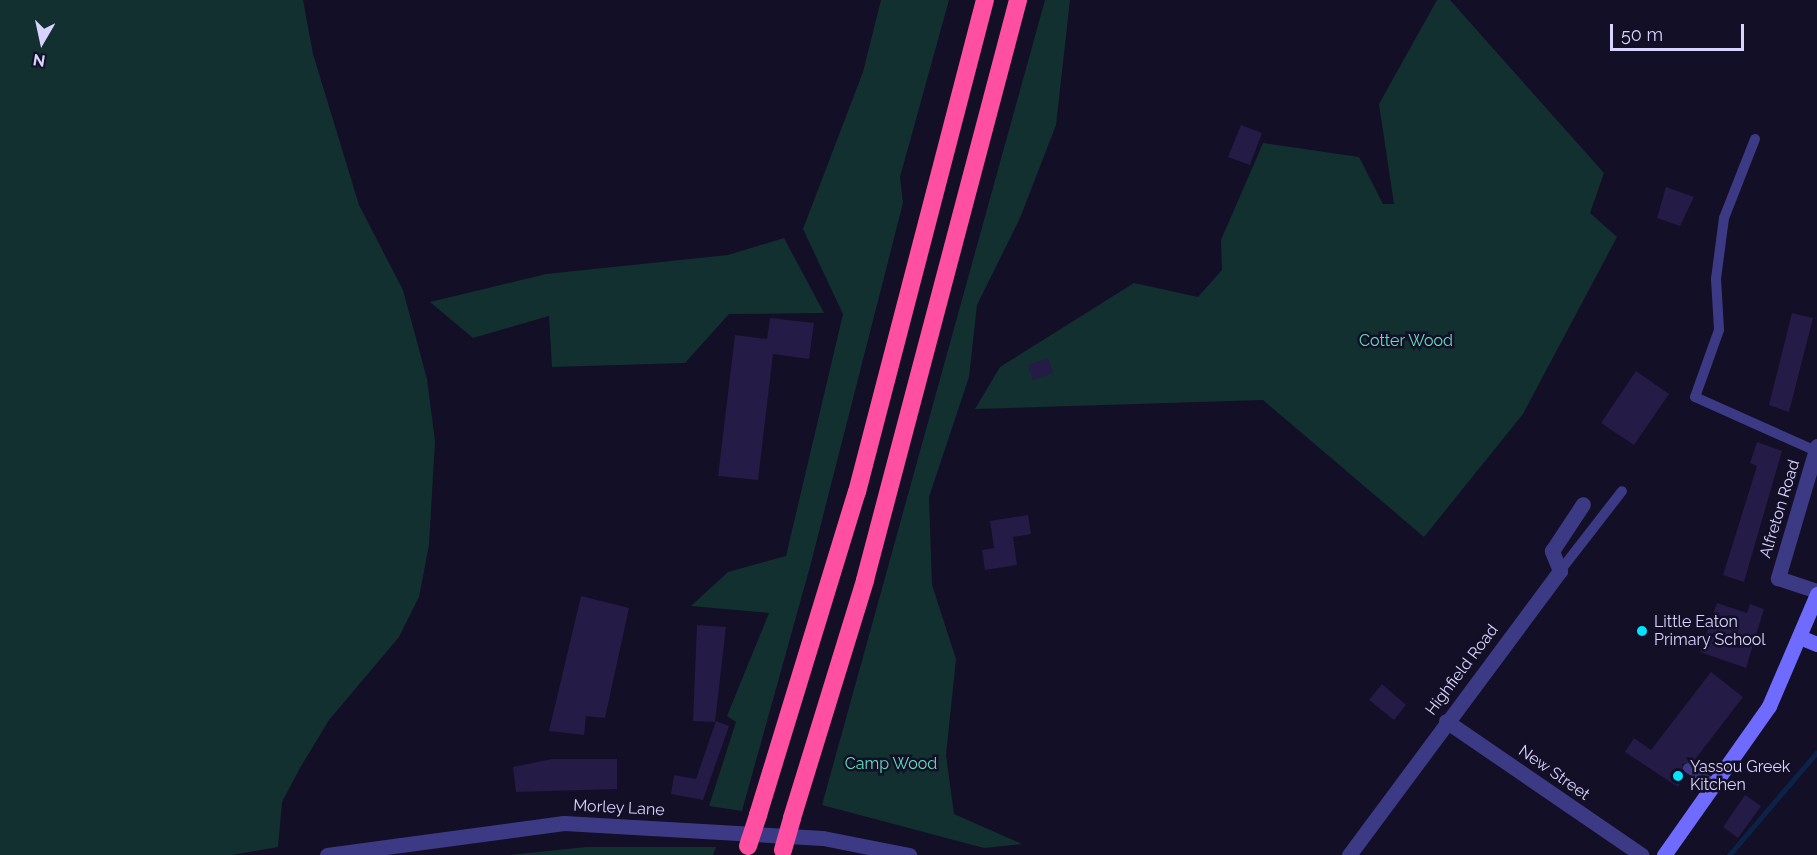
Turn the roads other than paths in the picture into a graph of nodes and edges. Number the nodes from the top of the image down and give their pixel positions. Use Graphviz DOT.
graph roads {
  1 [pos="985,0"];
  2 [pos="1018,0"];
  3 [pos="1755,140"];
  4 [pos="1816,448"];
  5 [pos="1622,491"];
  6 [pos="1583,504"];
  7 [pos="1560,571"];
  8 [pos="1817,592"];
  9 [pos="1802,638"];
  10 [pos="1817,644"];
  11 [pos="1446,721"];
  12 [pos="1688,768"];
  13 [pos="1717,786"];
  14 [pos="747,850"];
  15 [pos="782,852"];
  16 [pos="327,855"];
  17 [pos="909,855"];
  18 [pos="1349,855"];
  19 [pos="1642,855"];
  20 [pos="1664,855"];
  1 -- 14 [label="highway, bridge"];
  2 -- 15 [label="highway, bridge"];
  3 -- 4 [label="lane"];
  4 -- 8 [label="street, Alfreton Road"];
  5 -- 7 [label="lane"];
  6 -- 7 [label="street"];
  7 -- 11 [label="street, Highfield Road"];
  8 -- 9 [label="main road, Alfreton Road"];
  9 -- 10 [label="main road"];
  9 -- 13 [label="main road, Alfreton Road"];
  11 -- 18 [label="street, Highfield Road"];
  11 -- 19 [label="street, New Street"];
  12 -- 13 [label="lane"];
  13 -- 20 [label="main road, Alfreton Road"];
  16 -- 17 [label="street, Morley Lane"];
}
